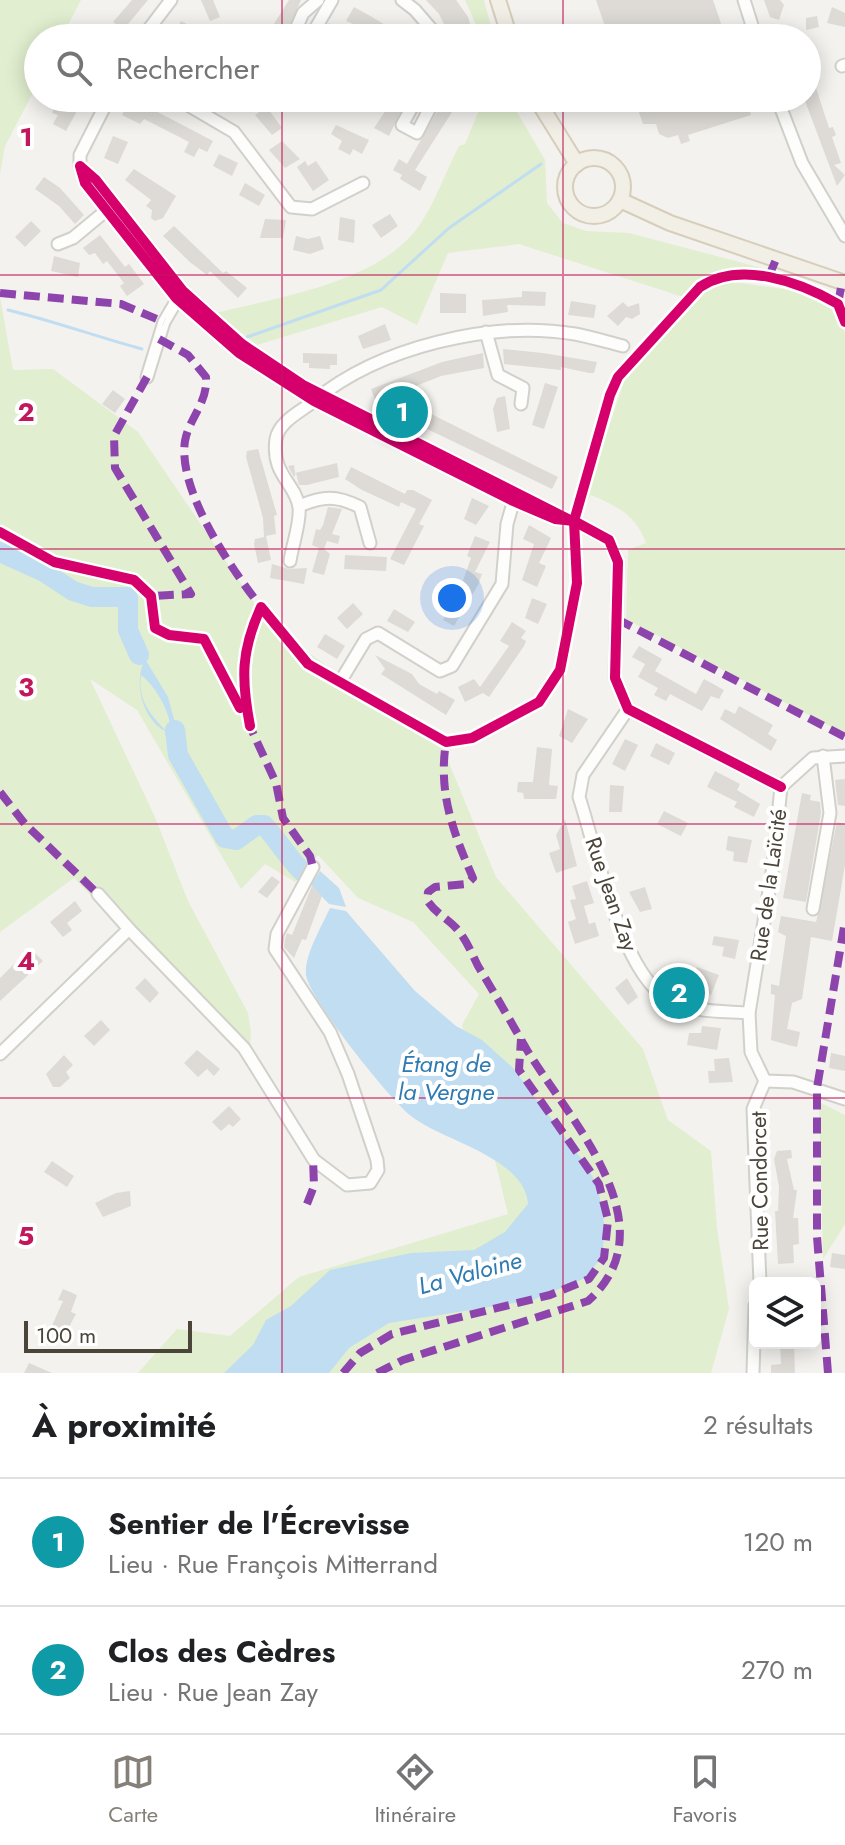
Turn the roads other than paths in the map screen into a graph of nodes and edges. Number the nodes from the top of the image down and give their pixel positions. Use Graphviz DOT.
graph roads {
  1 [pos="171,0"];
  2 [pos="318,0"];
  3 [pos="332,0"];
  4 [pos="402,0"];
  5 [pos="500,0"];
  6 [pos="744,0"];
  7 [pos="153,24"];
  8 [pos="298,24"];
  9 [pos="318,24"];
  10 [pos="427,24"];
  11 [pos="506,24"];
  12 [pos="752,24"];
  13 [pos="102,112"];
  14 [pos="200,112"];
  15 [pos="409,112"];
  16 [pos="428,112"];
  17 [pos="545,112"];
  18 [pos="782,112"];
  19 [pos="577,164"];
  20 [pos="80,166"];
  21 [pos="363,183"];
  22 [pos="620,200"];
  23 [pos="108,209"];
  24 [pos="842,218"];
  25 [pos="845,236"];
  26 [pos="58,244"];
  27 [pos="844,280"];
  28 [pos="180,294"];
  29 [pos="486,332"];
  30 [pos="623,346"];
  31 [pos="147,377"];
  32 [pos="317,398"];
  33 [pos="521,404"];
  34 [pos="515,496"];
  35 [pos="299,506"];
  36 [pos="370,543"];
  37 [pos="290,561"];
  38 [pos="340,682"];
  39 [pos="628,709"];
  40 [pos="823,756"];
  41 [pos="845,756"];
  42 [pos="781,787"];
  43 [pos="313,867"];
  44 [pos="98,894"];
  45 [pos="813,909"];
  46 [pos="129,929"];
  47 [pos="749,1013"];
  48 [pos="0,1054"];
  49 [pos="765,1081"];
  50 [pos="845,1099"];
  51 [pos="760,1277"];
  52 [pos="754,1349"];
  53 [pos="753,1373"];
  1 -- 7 [label="street"];
  2 -- 8 [label="street"];
  3 -- 9 [label="street"];
  4 -- 10 [label="street"];
  5 -- 11 [label="main road"];
  6 -- 12 [label="street"];
  13 -- 20 [label="street"];
  14 -- 21 [label="street"];
  15 -- 16 [label="street"];
  17 -- 19 [label="main road"];
  18 -- 24 [label="street"];
  19 -- 22 [label="main road"];
  19 -- 22 [label="main road"];
  20 -- 23 [label="street"];
  20 -- 28 [label="street"];
  22 -- 27 [label="main road"];
  23 -- 26 [label="street"];
  23 -- 28 [label="street"];
  24 -- 25 [label="street"];
  28 -- 31 [label="street"];
  28 -- 32 [label="street"];
  29 -- 30 [label="street"];
  29 -- 32 [label="street"];
  29 -- 33 [label="street"];
  32 -- 34 [label="street"];
  32 -- 35 [label="street"];
  34 -- 38 [label="street"];
  34 -- 39 [label="street"];
  35 -- 36 [label="street"];
  35 -- 37 [label="street"];
  39 -- 42 [label="street, Rue de la Laïcité"];
  39 -- 47 [label="street, Rue Jean Zay"];
  40 -- 41 [label="street"];
  40 -- 42 [label="street"];
  40 -- 45 [label="street"];
  42 -- 47 [label="street, Rue de la Laïcité"];
  43 -- 46 [label="street"];
  44 -- 46 [label="street"];
  46 -- 48 [label="street"];
  47 -- 49 [label="street, Rue de la Laïcité"];
  49 -- 50 [label="street"];
  49 -- 51 [label="street, Rue Condorcet"];
  52 -- 53 [label="street"];
}
